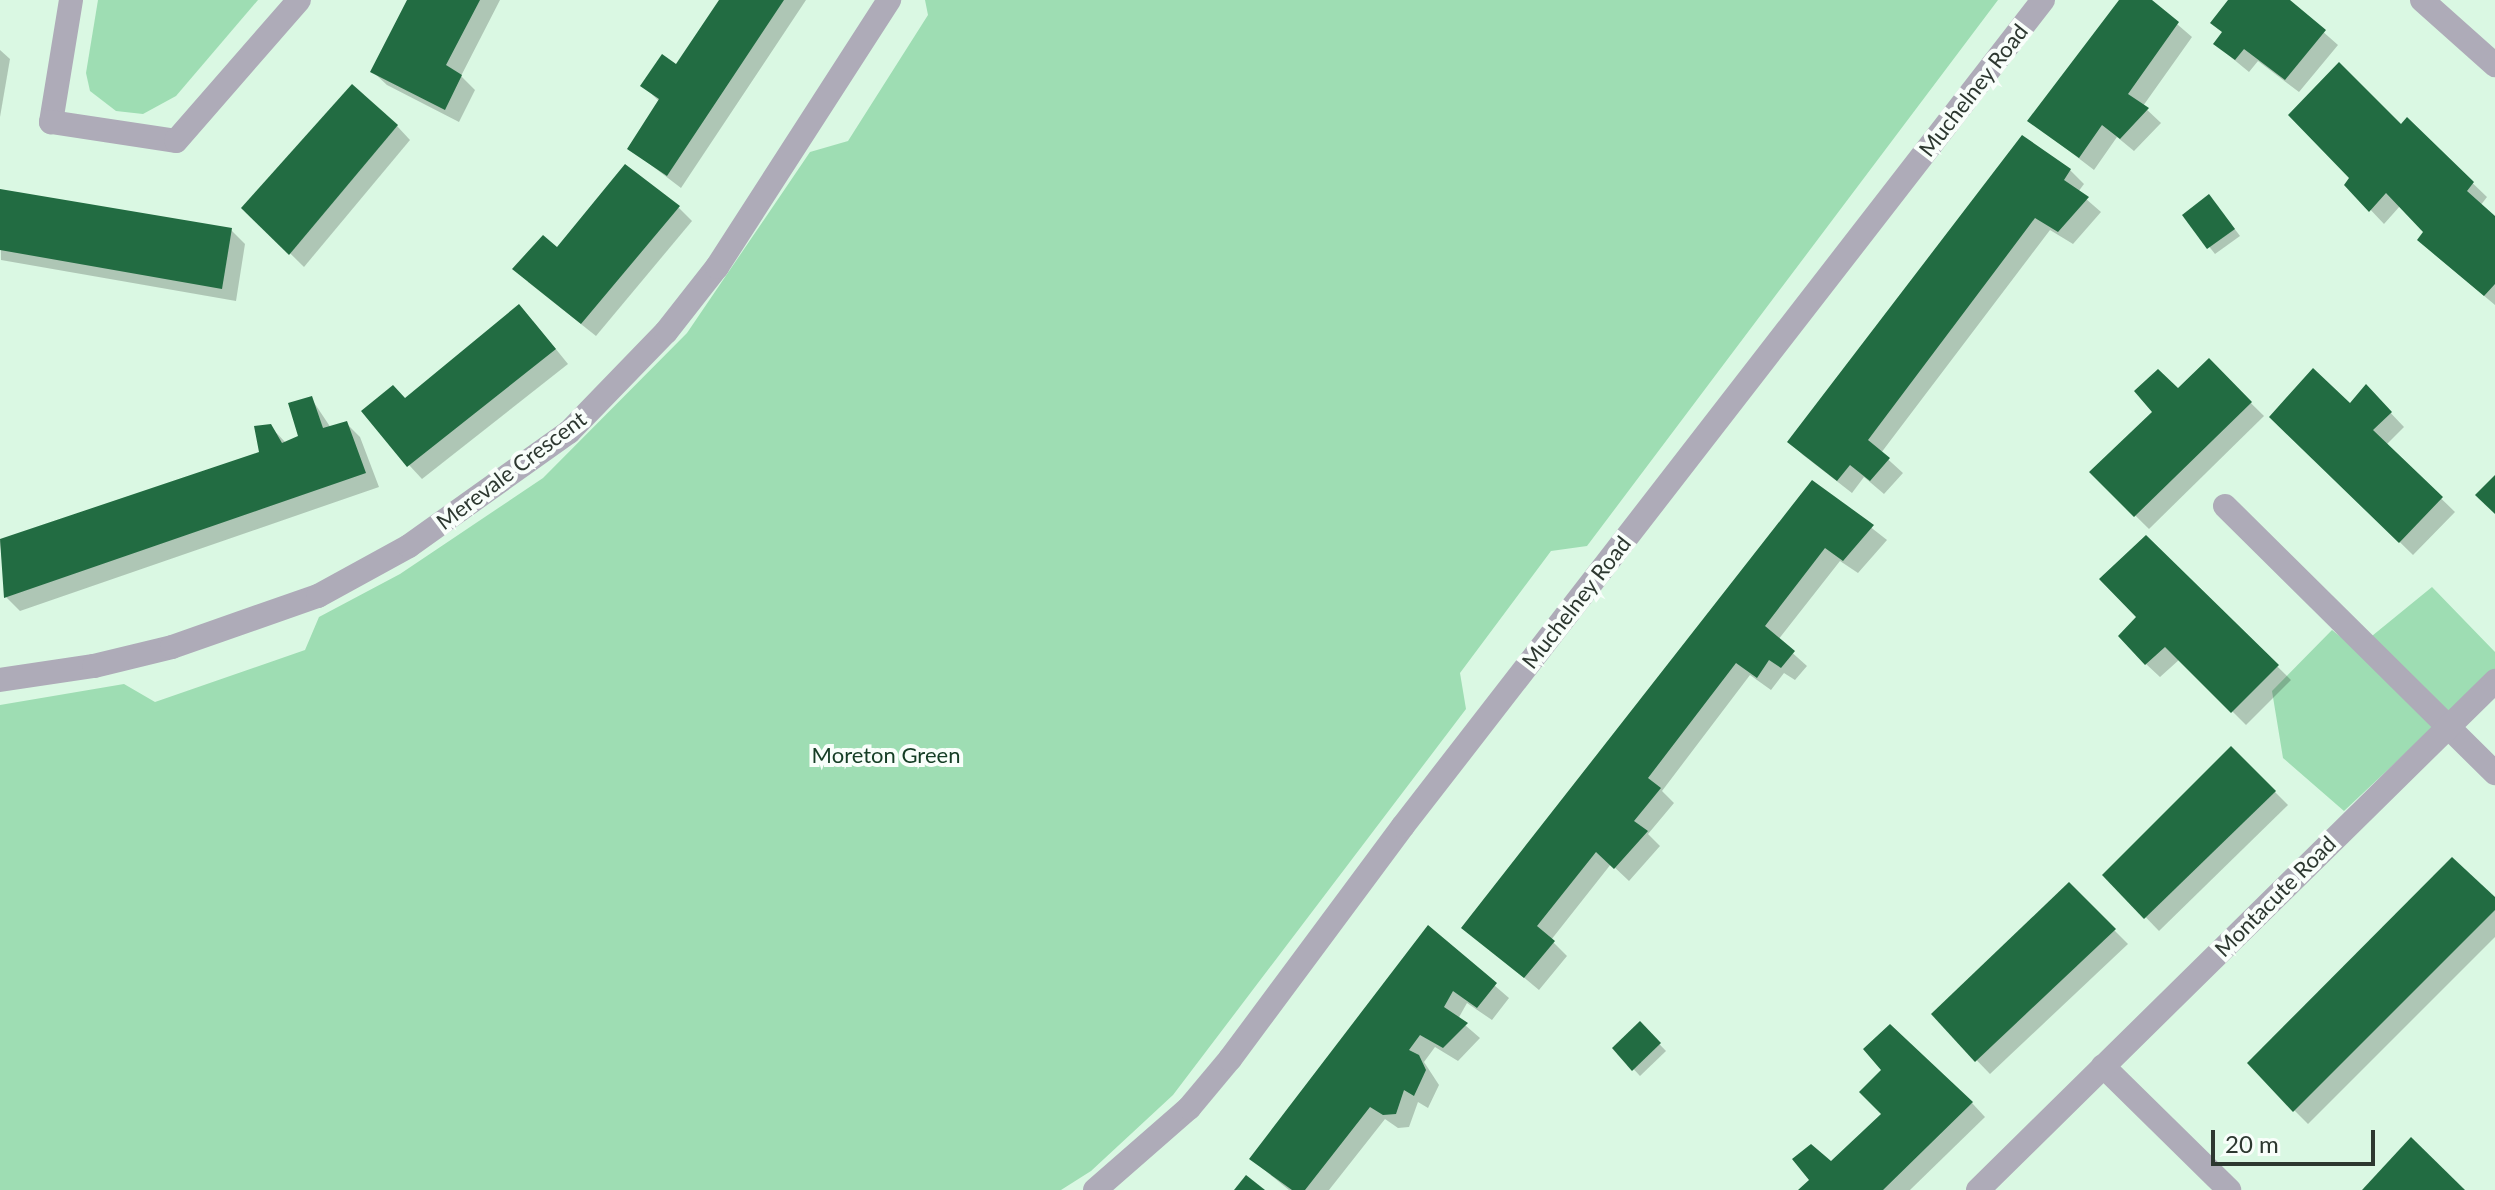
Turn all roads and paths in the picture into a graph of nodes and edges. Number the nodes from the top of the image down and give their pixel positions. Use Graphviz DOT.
graph roads {
  1 [pos="71,0"];
  2 [pos="299,0"];
  3 [pos="889,0"];
  4 [pos="2043,0"];
  5 [pos="2422,0"];
  6 [pos="2495,65"];
  7 [pos="2225,506"];
  8 [pos="0,680"];
  9 [pos="2495,681"];
  10 [pos="2448,726"];
  11 [pos="2495,773"];
  12 [pos="2103,1066"];
  13 [pos="1095,1190"];
  14 [pos="1978,1190"];
  15 [pos="2229,1190"];
  1 -- 2 [label="street"];
  3 -- 8 [label="street, Merevale Crescent"];
  4 -- 13 [label="street, Muchelney Road"];
  5 -- 6 [label="street"];
  7 -- 10 [label="street"];
  9 -- 10 [label="street, Montacute Road"];
  10 -- 11 [label="street"];
  10 -- 12 [label="street, Montacute Road"];
  12 -- 14 [label="street, Montacute Road"];
  12 -- 15 [label="street"];
}
